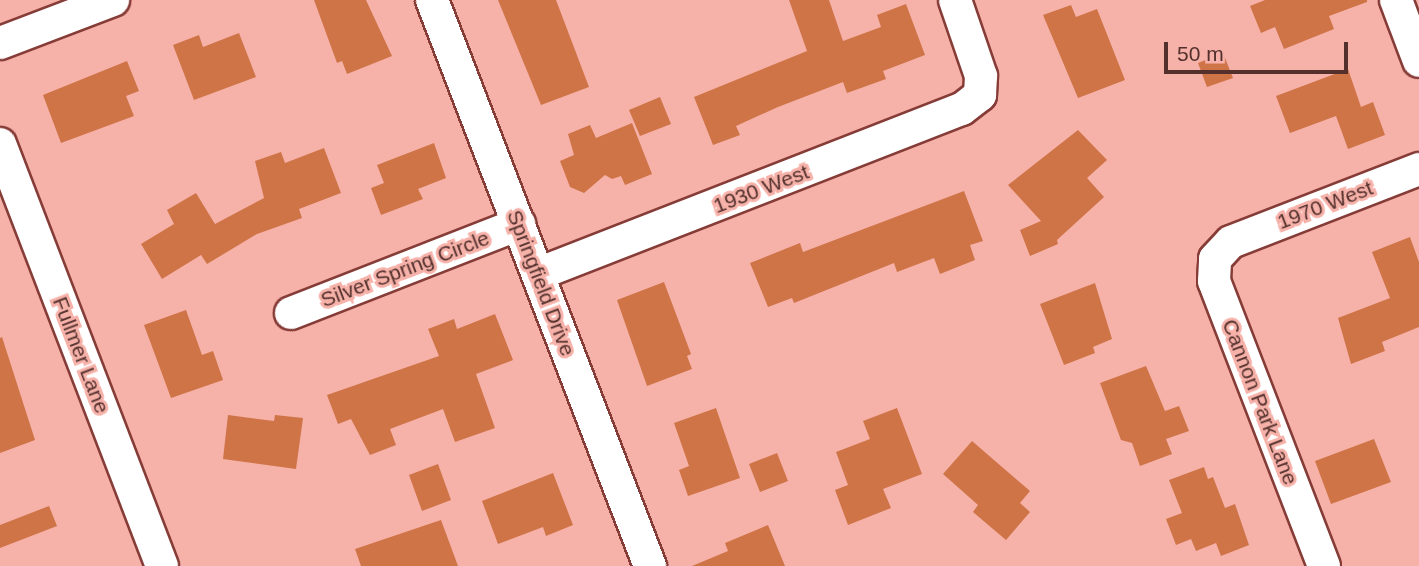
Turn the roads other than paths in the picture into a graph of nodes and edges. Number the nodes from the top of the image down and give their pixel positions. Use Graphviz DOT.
graph roads {
  1 [pos="113,0"];
  2 [pos="432,0"];
  3 [pos="956,0"];
  4 [pos="1396,0"];
  5 [pos="0,43"];
  6 [pos="1419,61"];
  7 [pos="3,158"];
  8 [pos="1419,169"];
  9 [pos="519,224"];
  10 [pos="1231,242"];
  11 [pos="538,274"];
  12 [pos="291,313"];
  13 [pos="640,563"];
  14 [pos="162,566"];
  15 [pos="1324,566"];
  1 -- 5 [label="street"];
  2 -- 9 [label="street, Springfield Drive"];
  3 -- 11 [label="street, 1930 West"];
  4 -- 6 [label="street"];
  7 -- 14 [label="street, Fullmer Lane"];
  8 -- 10 [label="street, 1970 West"];
  9 -- 11 [label="street, Springfield Drive"];
  9 -- 12 [label="street, Silver Spring Circle"];
  10 -- 15 [label="street, Cannon Park Lane"];
  11 -- 13 [label="street, Springfield Drive"];
}
